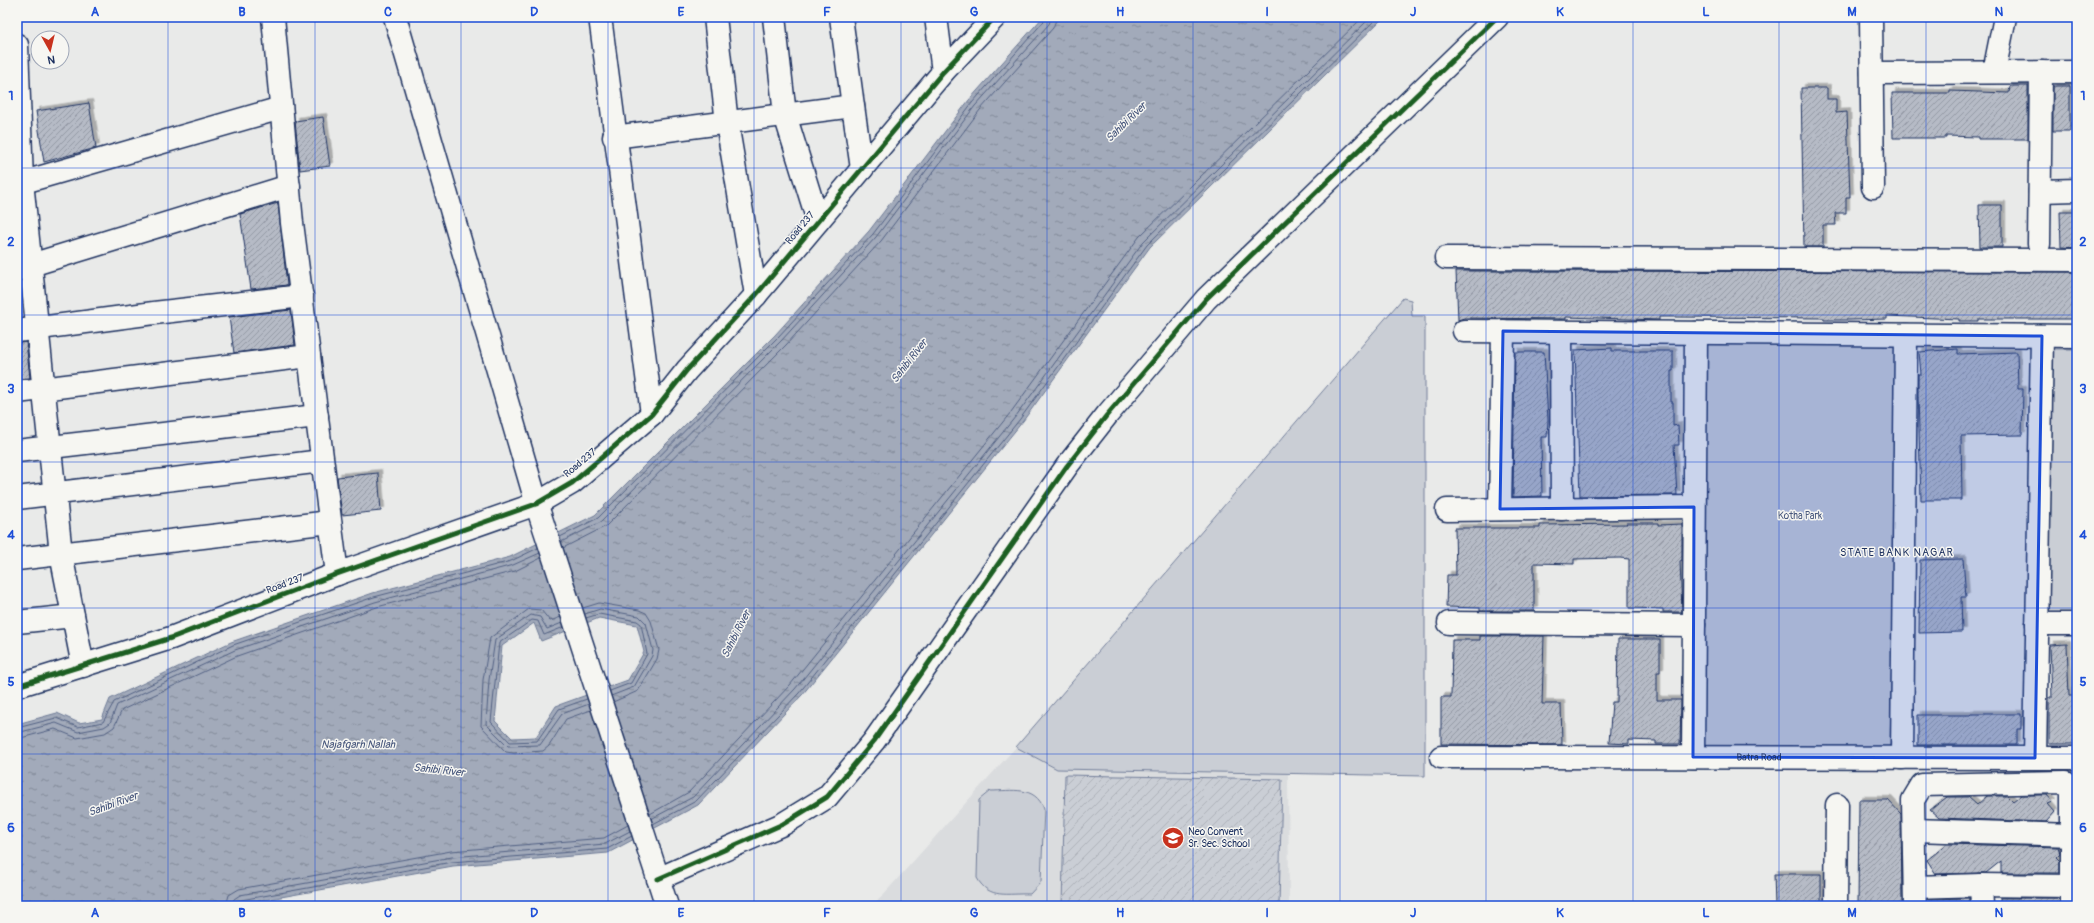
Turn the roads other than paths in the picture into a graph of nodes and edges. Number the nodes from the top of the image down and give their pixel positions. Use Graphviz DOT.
graph roads {
  1 [pos="273,17"];
  2 [pos="395,17"];
  3 [pos="600,17"];
  4 [pos="715,17"];
  5 [pos="774,17"];
  6 [pos="841,17"];
  7 [pos="936,17"];
  8 [pos="995,17"];
  9 [pos="1497,17"];
  10 [pos="1871,17"];
  11 [pos="2004,17"];
  12 [pos="17,45"];
  13 [pos="943,72"];
  14 [pos="1994,72"];
  15 [pos="2041,72"];
  16 [pos="2077,72"];
  17 [pos="1872,73"];
  18 [pos="853,106"];
  19 [pos="281,108"];
  20 [pos="785,115"];
  21 [pos="727,123"];
  22 [pos="614,137"];
  23 [pos="862,169"];
  24 [pos="19,183"];
  25 [pos="289,186"];
  26 [pos="1873,187"];
  27 [pos="2077,190"];
  28 [pos="2040,191"];
  29 [pos="818,221"];
  30 [pos="2039,244"];
  31 [pos="1446,258"];
  32 [pos="2077,260"];
  33 [pos="24,267"];
  34 [pos="756,295"];
  35 [pos="302,296"];
  36 [pos="27,329"];
  37 [pos="1464,331"];
  38 [pos="1503,331"];
  39 [pos="1561,332"];
  40 [pos="1696,334"];
  41 [pos="1906,335"];
  42 [pos="2042,336"];
  43 [pos="2077,336"];
  44 [pos="309,356"];
  45 [pos="44,389"];
  46 [pos="17,392"];
  47 [pos="652,414"];
  48 [pos="317,416"];
  49 [pos="50,447"];
  50 [pos="17,451"];
  51 [pos="322,460"];
  52 [pos="55,493"];
  53 [pos="17,498"];
  54 [pos="536,504"];
  55 [pos="1694,507"];
  56 [pos="1500,509"];
  57 [pos="1562,509"];
  58 [pos="1447,510"];
  59 [pos="330,522"];
  60 [pos="61,554"];
  61 [pos="17,559"];
  62 [pos="337,574"];
  63 [pos="73,616"];
  64 [pos="17,622"];
  65 [pos="1450,623"];
  66 [pos="2037,624"];
  67 [pos="2077,624"];
  68 [pos="1694,625"];
  69 [pos="83,666"];
  70 [pos="17,686"];
  71 [pos="1692,757"];
  72 [pos="1441,758"];
  73 [pos="1902,758"];
  74 [pos="2035,758"];
  75 [pos="2077,758"];
  76 [pos="1837,805"];
  77 [pos="1914,830"];
  78 [pos="2072,835"];
  79 [pos="658,879"];
  80 [pos="1982,895"];
  81 [pos="2072,896"];
  82 [pos="1915,897"];
  83 [pos="667,906"];
  84 [pos="1836,906"];
  1 -- 19 [label="street"];
  2 -- 54 [label="street"];
  3 -- 22 [label="street"];
  4 -- 21 [label="street"];
  5 -- 20 [label="street"];
  6 -- 18 [label="street"];
  7 -- 13 [label="street"];
  8 -- 13 [label="street, Road 237"];
  9 -- 79 [label="street"];
  10 -- 17 [label="street"];
  11 -- 14 [label="street"];
  12 -- 24 [label="street"];
  13 -- 23 [label="street, Road 237"];
  14 -- 15 [label="street"];
  14 -- 17 [label="street"];
  15 -- 16 [label="street"];
  15 -- 28 [label="street"];
  17 -- 26 [label="street"];
  18 -- 20 [label="street"];
  18 -- 23 [label="street"];
  19 -- 24 [label="street"];
  19 -- 25 [label="street"];
  20 -- 21 [label="street"];
  20 -- 29 [label="street"];
  21 -- 22 [label="street"];
  21 -- 34 [label="street"];
  22 -- 47 [label="street"];
  23 -- 29 [label="street, Road 237"];
  24 -- 33 [label="street"];
  25 -- 33 [label="street"];
  25 -- 35 [label="street"];
  27 -- 28 [label="street"];
  28 -- 30 [label="street"];
  29 -- 34 [label="street, Road 237"];
  31 -- 32 [label="street"];
  33 -- 36 [label="street"];
  34 -- 47 [label="street, Road 237"];
  35 -- 36 [label="street"];
  35 -- 44 [label="street"];
  36 -- 45 [label="street"];
  37 -- 38 [label="street"];
  38 -- 39 [label="street"];
  38 -- 56 [label="street"];
  39 -- 40 [label="street"];
  39 -- 57 [label="street"];
  40 -- 41 [label="street"];
  40 -- 55 [label="street"];
  41 -- 42 [label="street"];
  41 -- 73 [label="street"];
  42 -- 43 [label="street"];
  42 -- 66 [label="street"];
  44 -- 45 [label="street"];
  44 -- 48 [label="street"];
  45 -- 46 [label="street"];
  45 -- 49 [label="street"];
  47 -- 54 [label="street, Road 237"];
  48 -- 49 [label="street"];
  48 -- 51 [label="street"];
  49 -- 50 [label="street"];
  49 -- 52 [label="street"];
  51 -- 52 [label="street"];
  51 -- 59 [label="street"];
  52 -- 53 [label="street"];
  52 -- 60 [label="street"];
  54 -- 62 [label="street, Road 237"];
  54 -- 79 [label="street"];
  55 -- 57 [label="street"];
  55 -- 68 [label="street"];
  56 -- 57 [label="street"];
  56 -- 58 [label="street"];
  59 -- 60 [label="street"];
  59 -- 62 [label="street"];
  60 -- 61 [label="street"];
  60 -- 63 [label="street"];
  62 -- 69 [label="street, Road 237"];
  63 -- 64 [label="street"];
  63 -- 69 [label="street"];
  65 -- 68 [label="street"];
  66 -- 67 [label="street"];
  66 -- 74 [label="street"];
  68 -- 71 [label="street"];
  69 -- 70 [label="street, Road 237"];
  71 -- 72 [label="street, Batra Road"];
  71 -- 73 [label="street, Batra Road"];
  73 -- 74 [label="street, Batra Road"];
  74 -- 75 [label="street, Batra Road"];
  76 -- 84 [label="street"];
  77 -- 78 [label="street"];
  77 -- 78 [label="street"];
  77 -- 82 [label="street"];
  78 -- 81 [label="street"];
  79 -- 83 [label="street"];
  80 -- 81 [label="street"];
  80 -- 82 [label="street"];
}
